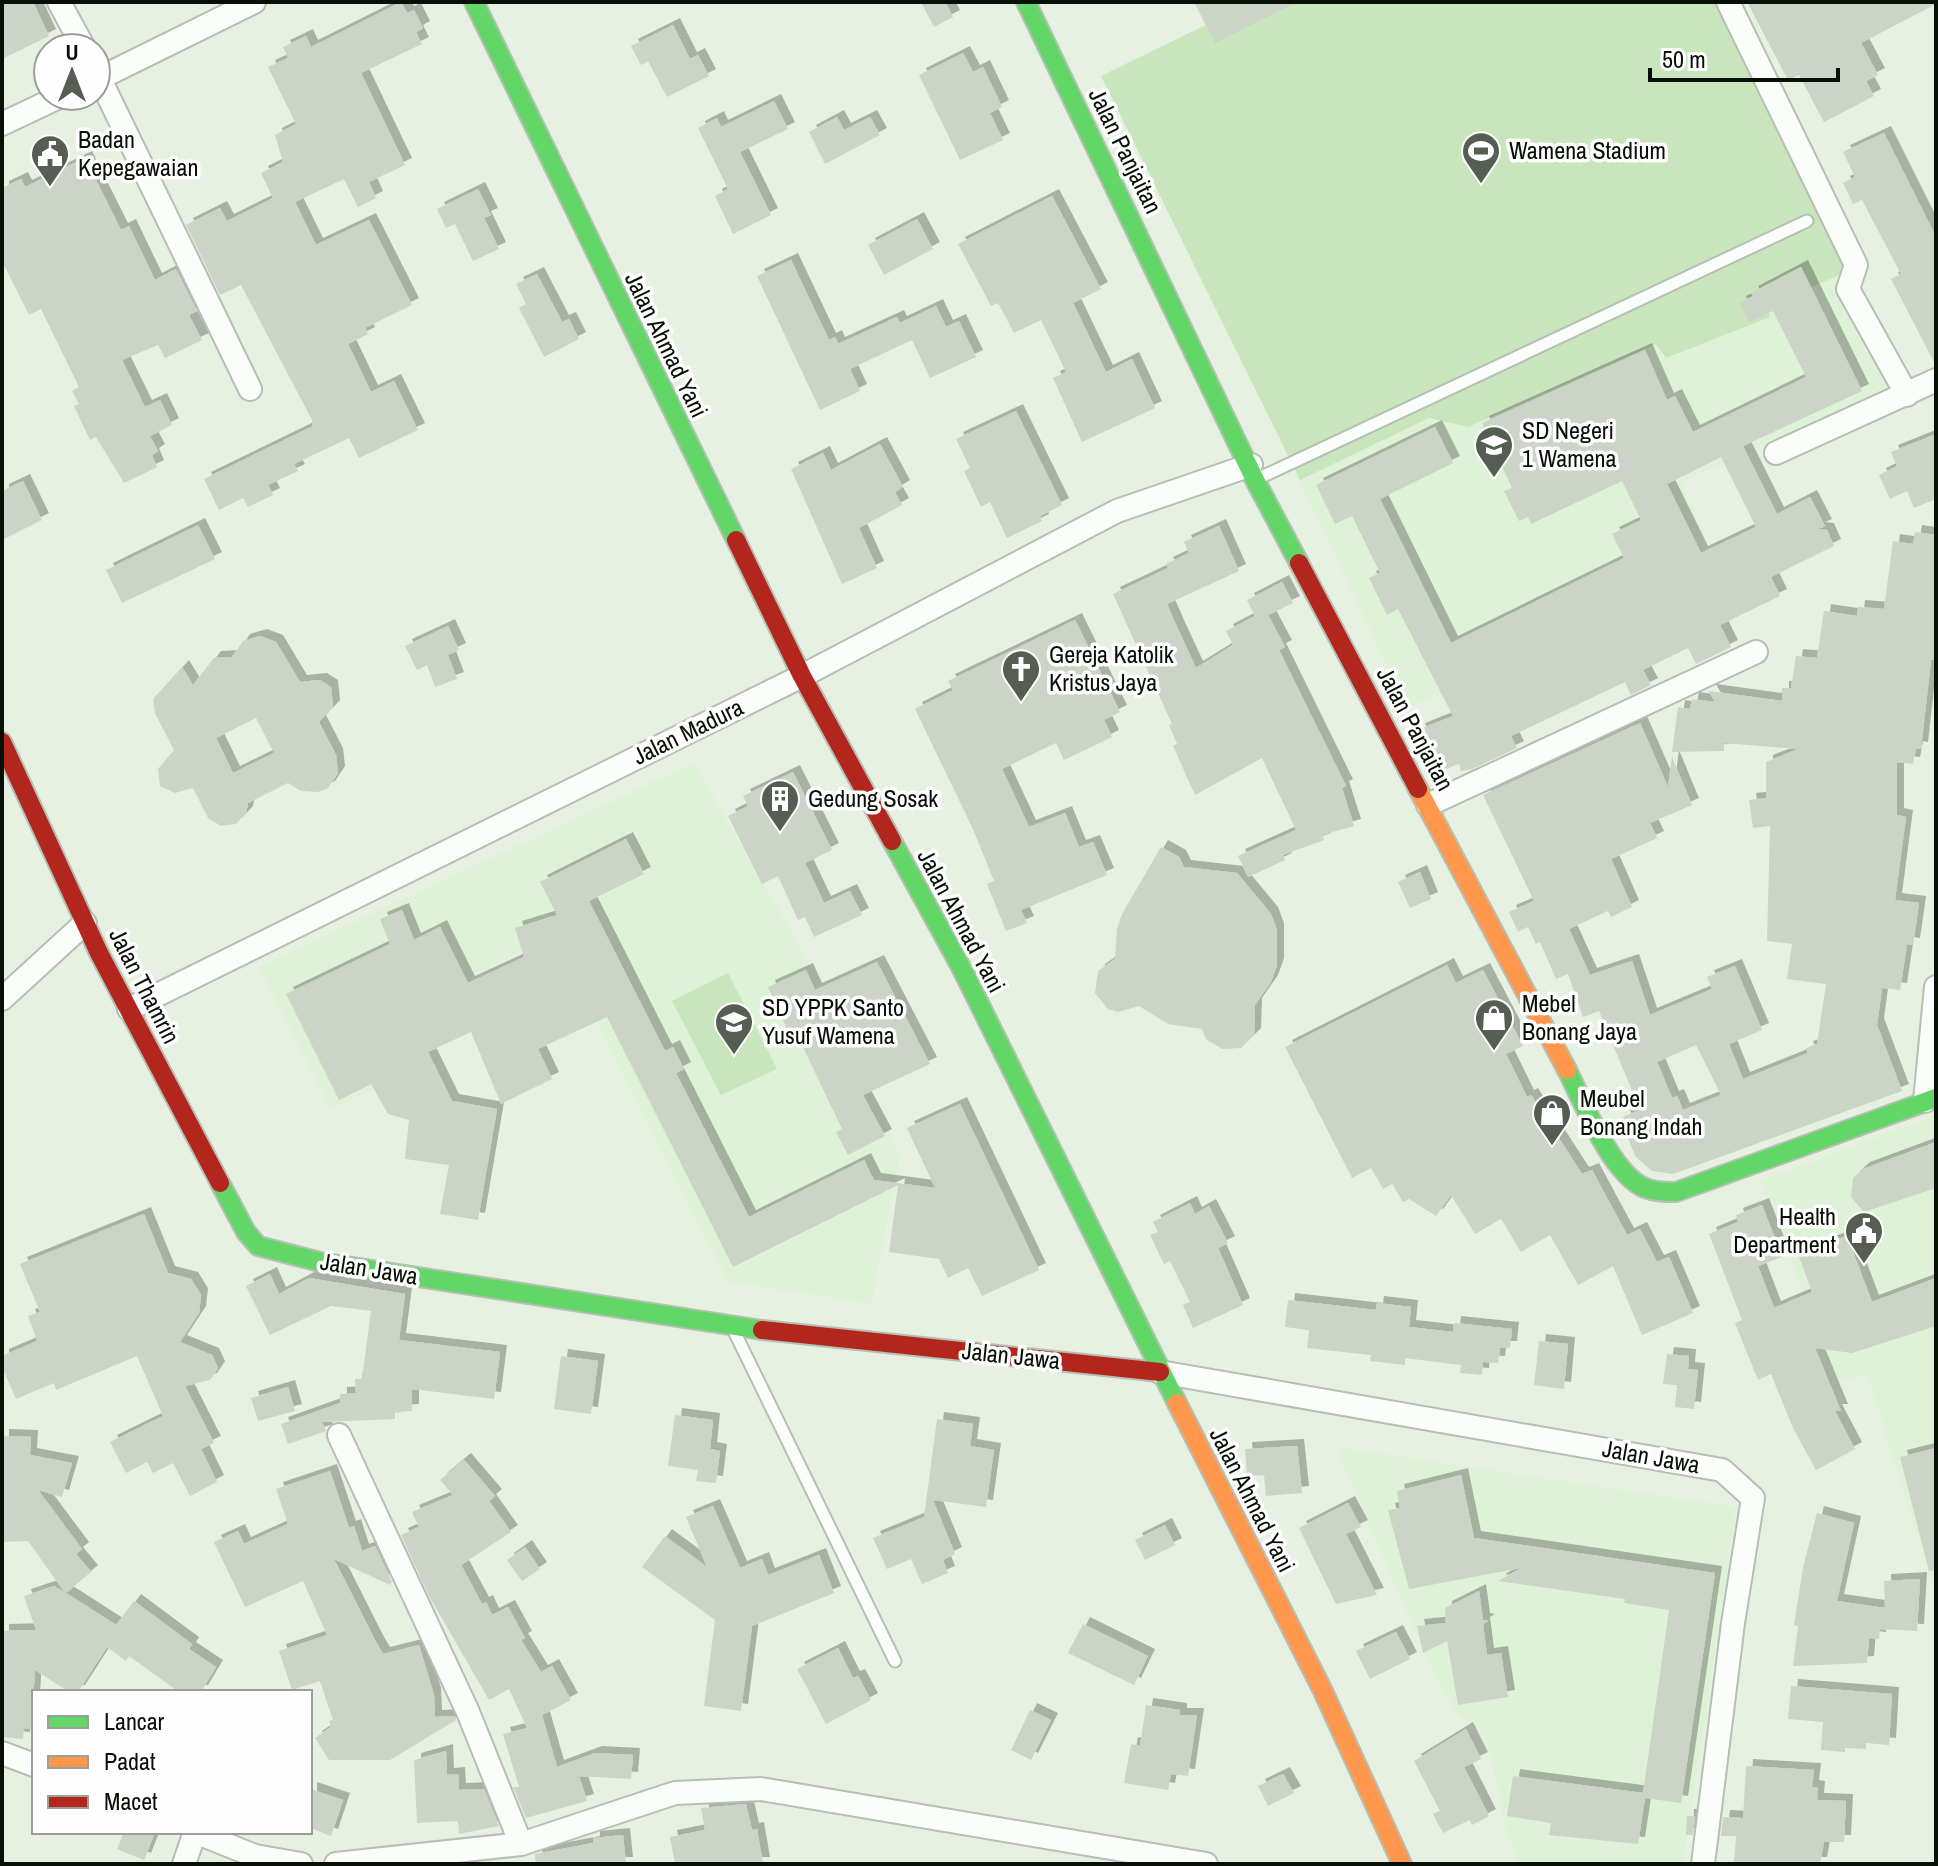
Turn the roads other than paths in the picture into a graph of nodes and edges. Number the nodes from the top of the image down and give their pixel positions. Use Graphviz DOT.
graph roads {
  1 [pos="59,2"];
  2 [pos="254,2"];
  3 [pos="474,2"];
  4 [pos="1026,2"];
  5 [pos="1728,2"];
  6 [pos="75,32"];
  7 [pos="112,69"];
  8 [pos="112,107"];
  9 [pos="32,110"];
  10 [pos="2,124"];
  11 [pos="1807,221"];
  12 [pos="1936,380"];
  13 [pos="250,389"];
  14 [pos="1907,395"];
  15 [pos="1776,453"];
  16 [pos="1253,473"];
  17 [pos="1756,652"];
  18 [pos="802,676"];
  19 [pos="2,742"];
  20 [pos="1428,805"];
  21 [pos="85,923"];
  22 [pos="1936,987"];
  23 [pos="2,999"];
  24 [pos="129,1009"];
  25 [pos="1930,1100"];
  26 [pos="258,1246"];
  27 [pos="732,1327"];
  28 [pos="1160,1372"];
  29 [pos="339,1435"];
  30 [pos="895,1661"];
  31 [pos="2,1753"];
  32 [pos="32,1764"];
  33 [pos="194,1834"];
  34 [pos="200,1834"];
  35 [pos="521,1844"];
  36 [pos="184,1864"];
  37 [pos="301,1864"];
  38 [pos="336,1864"];
  39 [pos="1206,1864"];
  40 [pos="1402,1864"];
  41 [pos="1703,1864"];
  1 -- 6 [label="street"];
  2 -- 7 [label="street"];
  3 -- 18 [label="street, Jalan Ahmad Yani"];
  4 -- 16 [label="street, Jalan Panjaitan"];
  5 -- 14 [label="street"];
  8 -- 13 [label="street"];
  9 -- 10 [label="street"];
  11 -- 16 [label="lane"];
  12 -- 14 [label="street"];
  14 -- 15 [label="street"];
  16 -- 18 [label="street, Jalan Madura"];
  16 -- 20 [label="street, Jalan Panjaitan"];
  17 -- 20 [label="street"];
  18 -- 24 [label="street, Jalan Madura"];
  18 -- 28 [label="street, Jalan Ahmad Yani"];
  19 -- 21 [label="street, Jalan Thamrin"];
  20 -- 25 [label="street, Jalan Panjaitan"];
  21 -- 23 [label="street"];
  21 -- 24 [label="street, Jalan Thamrin"];
  22 -- 25 [label="street"];
  24 -- 26 [label="street, Jalan Thamrin"];
  26 -- 27 [label="street, Jalan Jawa"];
  27 -- 28 [label="street, Jalan Jawa"];
  27 -- 30 [label="lane"];
  28 -- 40 [label="street, Jalan Ahmad Yani"];
  28 -- 41 [label="street, Jalan Jawa"];
  29 -- 35 [label="street"];
  31 -- 32 [label="street"];
  33 -- 36 [label="street"];
  34 -- 37 [label="street"];
  35 -- 38 [label="street"];
  35 -- 39 [label="street"];
}
